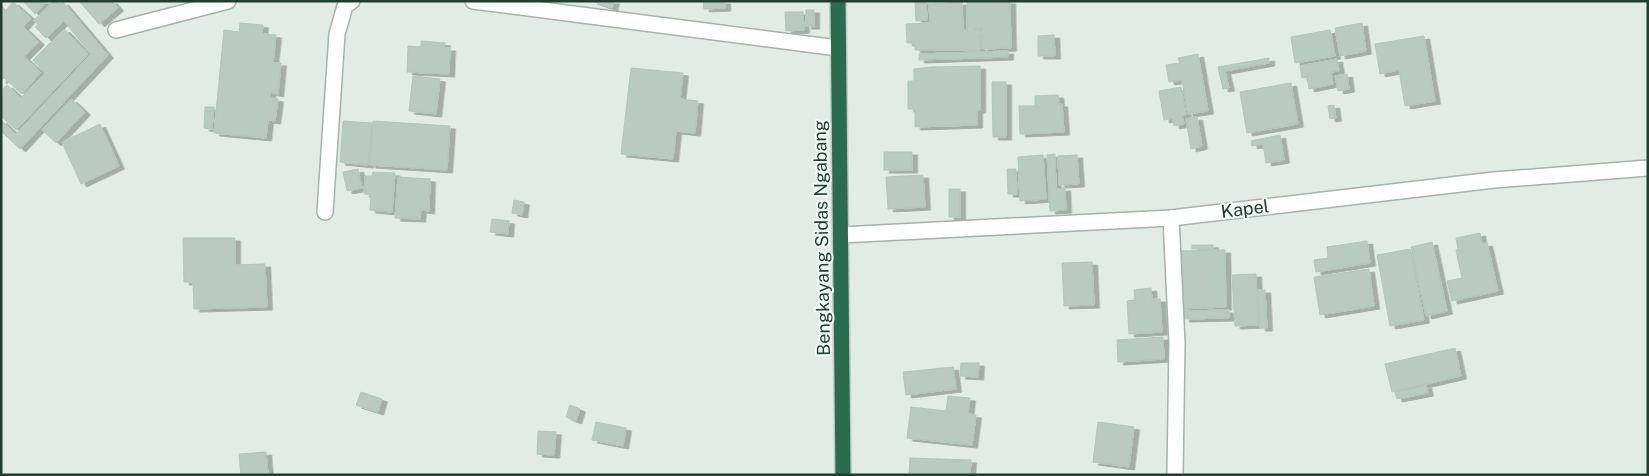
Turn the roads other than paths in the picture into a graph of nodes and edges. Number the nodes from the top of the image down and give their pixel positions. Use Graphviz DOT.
graph roads {
  1 [pos="228,1"];
  2 [pos="473,1"];
  3 [pos="838,1"];
  4 [pos="344,3"];
  5 [pos="116,30"];
  6 [pos="838,48"];
  7 [pos="1648,168"];
  8 [pos="325,212"];
  9 [pos="1171,218"];
  10 [pos="841,235"];
  11 [pos="843,475"];
  12 [pos="1175,475"];
  1 -- 5 [label="street"];
  2 -- 6 [label="street"];
  3 -- 6 [label="highway, Bengkayang Sidas Ngabang"];
  4 -- 8 [label="street"];
  6 -- 10 [label="highway, Bengkayang Sidas Ngabang"];
  7 -- 9 [label="street, Kapel"];
  9 -- 10 [label="street, Kapel"];
  9 -- 12 [label="street"];
  10 -- 11 [label="highway, Bengkayang Sidas Ngabang"];
}
